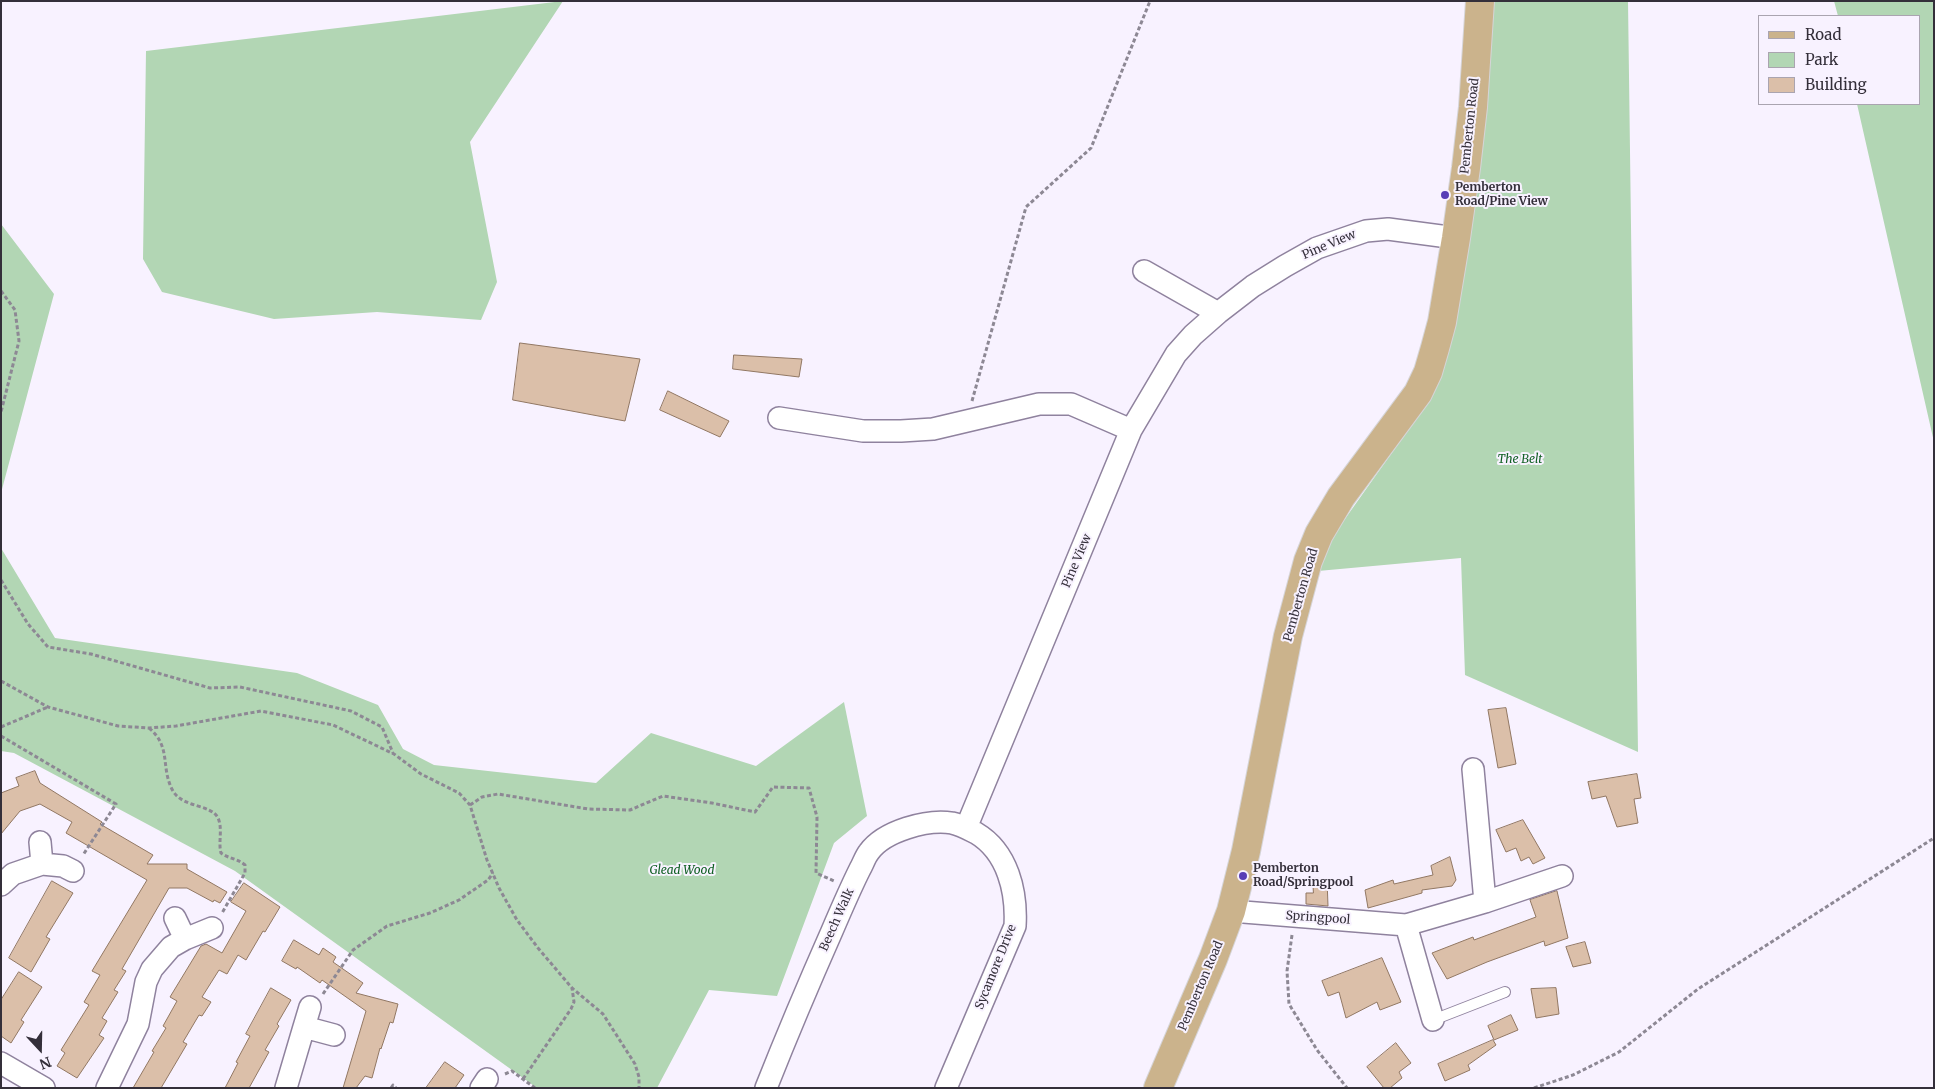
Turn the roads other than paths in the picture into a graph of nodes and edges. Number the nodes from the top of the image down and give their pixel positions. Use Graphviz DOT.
graph roads {
  1 [pos="1480,1"];
  2 [pos="1456,238"];
  3 [pos="1144,271"];
  4 [pos="1218,313"];
  5 [pos="779,418"];
  6 [pos="1131,430"];
  7 [pos="1473,769"];
  8 [pos="966,828"];
  9 [pos="40,842"];
  10 [pos="42,864"];
  11 [pos="73,871"];
  12 [pos="1562,876"];
  13 [pos="1,885"];
  14 [pos="1485,902"];
  15 [pos="1231,911"];
  16 [pos="175,918"];
  17 [pos="1406,925"];
  18 [pos="212,928"];
  19 [pos="185,939"];
  20 [pos="1505,992"];
  21 [pos="1433,1020"];
  22 [pos="334,1035"];
  23 [pos="1,1063"];
  24 [pos="44,1088"];
  25 [pos="107,1088"];
  26 [pos="286,1088"];
  27 [pos="766,1088"];
  28 [pos="946,1088"];
  29 [pos="1158,1088"];
  1 -- 2 [label="main road, Pemberton Road"];
  2 -- 4 [label="street, Pine View"];
  2 -- 15 [label="main road, Pemberton Road"];
  3 -- 4 [label="street"];
  4 -- 6 [label="street, Pine View"];
  5 -- 6 [label="street"];
  6 -- 8 [label="street, Pine View"];
  7 -- 14 [label="street"];
  8 -- 27 [label="street, Beech Walk"];
  8 -- 28 [label="street, Sycamore Drive"];
  9 -- 10 [label="street"];
  10 -- 11 [label="street"];
  10 -- 13 [label="street"];
  12 -- 14 [label="street, Springpool"];
  14 -- 17 [label="street, Springpool"];
  15 -- 17 [label="street, Springpool"];
  15 -- 29 [label="main road, Pemberton Road"];
  16 -- 19 [label="street"];
  17 -- 21 [label="street"];
  18 -- 19 [label="street"];
  19 -- 25 [label="street"];
  20 -- 21 [label="lane"];
  22 -- 26 [label="street"];
  23 -- 24 [label="street"];
}
